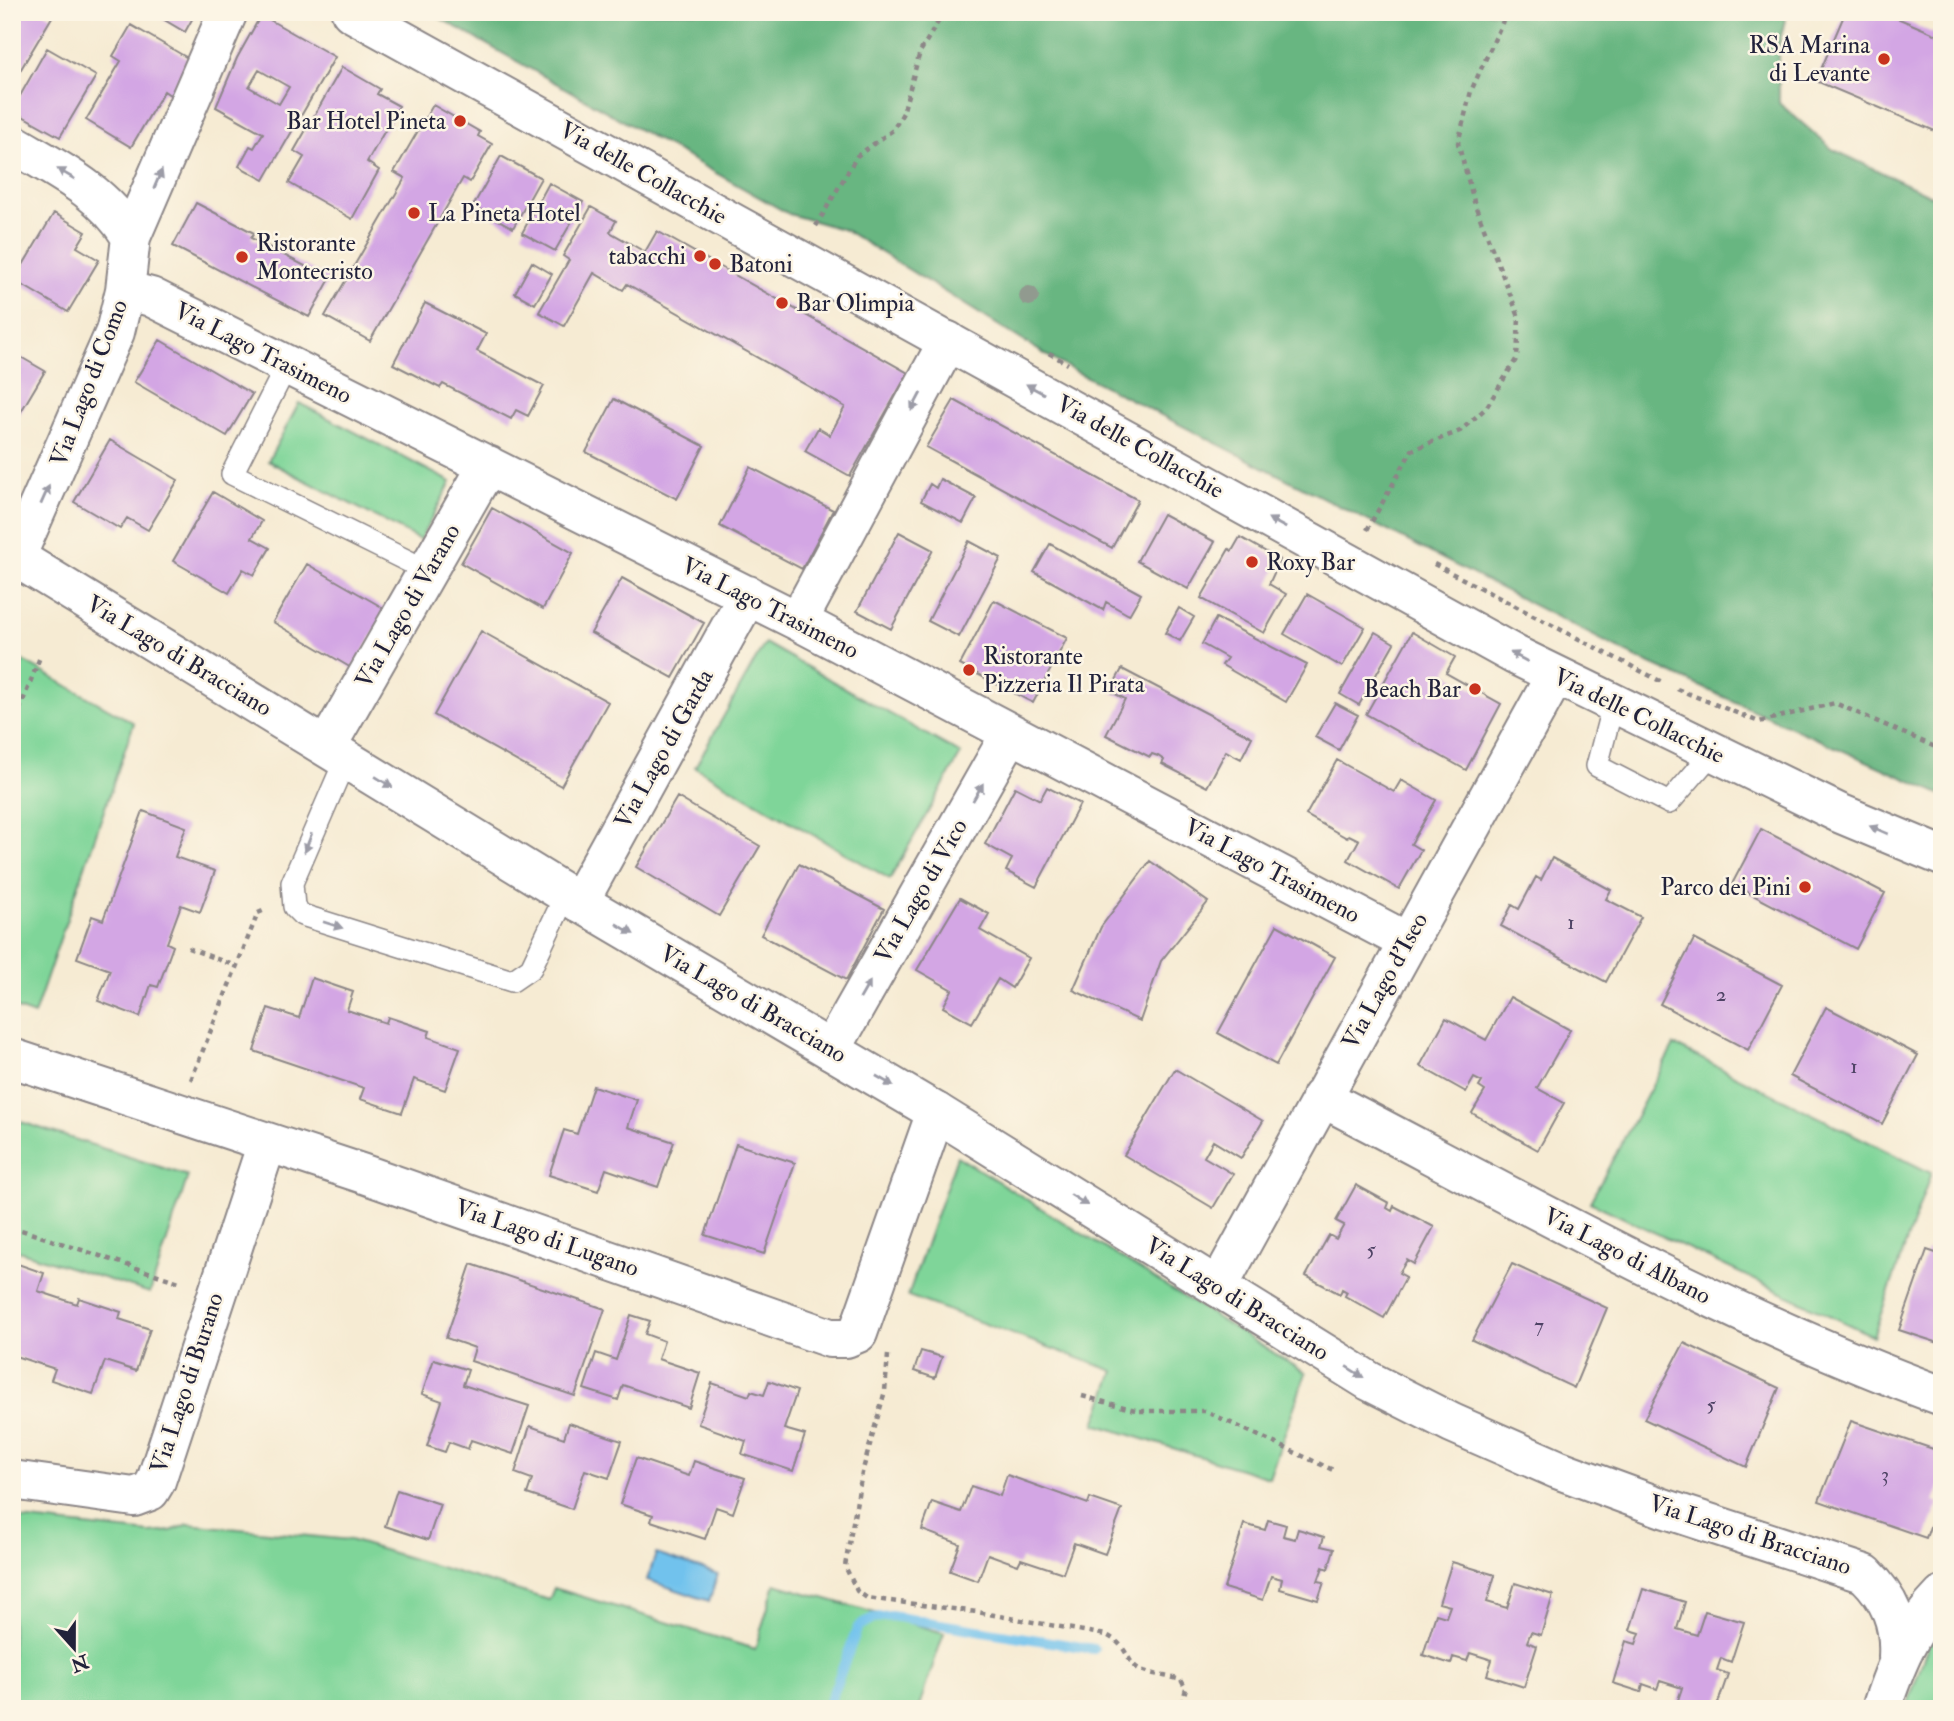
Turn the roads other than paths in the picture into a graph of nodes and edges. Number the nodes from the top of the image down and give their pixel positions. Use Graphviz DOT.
graph roads {
  1 [pos="228,12"];
  2 [pos="351,12"];
  3 [pos="12,143"];
  4 [pos="131,237"];
  5 [pos="125,290"];
  6 [pos="948,341"];
  7 [pos="287,365"];
  8 [pos="488,466"];
  9 [pos="14,556"];
  10 [pos="428,571"];
  11 [pos="748,595"];
  12 [pos="798,621"];
  13 [pos="1555,676"];
  14 [pos="1613,704"];
  15 [pos="1011,733"];
  16 [pos="336,752"];
  17 [pos="1713,752"];
  18 [pos="1942,856"];
  19 [pos="573,898"];
  20 [pos="1406,941"];
  21 [pos="831,1050"];
  22 [pos="12,1059"];
  23 [pos="1321,1097"];
  24 [pos="936,1112"];
  25 [pos="267,1143"];
  26 [pos="1217,1287"];
  27 [pos="1942,1396"];
  28 [pos="12,1480"];
  29 [pos="1938,1602"];
  30 [pos="1898,1657"];
  31 [pos="1881,1709"];
  4 -- 1 [label="street, Via Lago di Como, one-way"];
  2 -- 6 [label="street, Via delle Collacchie"];
  4 -- 3 [label="street, one-way"];
  4 -- 5 [label="street, Via Lago di Como"];
  5 -- 7 [label="street, Via Lago Trasimeno"];
  9 -- 5 [label="street, Via Lago di Como, one-way"];
  6 -- 12 [label="street, one-way"];
  13 -- 6 [label="street, Via delle Collacchie, one-way"];
  7 -- 8 [label="street, Via Lago Trasimeno"];
  7 -- 10 [label="lane"];
  8 -- 10 [label="street, Via Lago di Varano"];
  8 -- 11 [label="street, Via Lago Trasimeno"];
  9 -- 16 [label="street, Via Lago di Bracciano"];
  10 -- 16 [label="street, Via Lago di Varano"];
  11 -- 12 [label="street, Via Lago Trasimeno"];
  11 -- 19 [label="street, Via Lago di Garda"];
  12 -- 15 [label="street, Via Lago Trasimeno"];
  13 -- 14 [label="street, Via delle Collacchie"];
  13 -- 20 [label="street, Via Lago d'Iseo"];
  14 -- 17 [label="street, Via delle Collacchie"];
  14 -- 17 [label="lane"];
  15 -- 20 [label="street, Via Lago Trasimeno"];
  21 -- 15 [label="street, Via Lago di Vico, one-way"];
  16 -- 19 [label="street, Via Lago di Bracciano, one-way"];
  16 -- 19 [label="lane, one-way"];
  18 -- 17 [label="street, Via delle Collacchie, one-way"];
  19 -- 21 [label="street, Via Lago di Bracciano, one-way"];
  20 -- 23 [label="street, Via Lago d'Iseo"];
  21 -- 24 [label="street, Via Lago di Bracciano, one-way"];
  22 -- 25 [label="street, Via Lago di Lugano"];
  23 -- 26 [label="street, Via Lago d'Iseo"];
  23 -- 27 [label="street, Via Lago di Albano"];
  24 -- 25 [label="street, Via Lago di Lugano"];
  24 -- 26 [label="street, Via Lago di Bracciano, one-way"];
  25 -- 28 [label="street, Via Lago di Burano"];
  26 -- 30 [label="street, Via Lago di Bracciano, one-way"];
  29 -- 30 [label="street"];
  30 -- 31 [label="street"];
}
